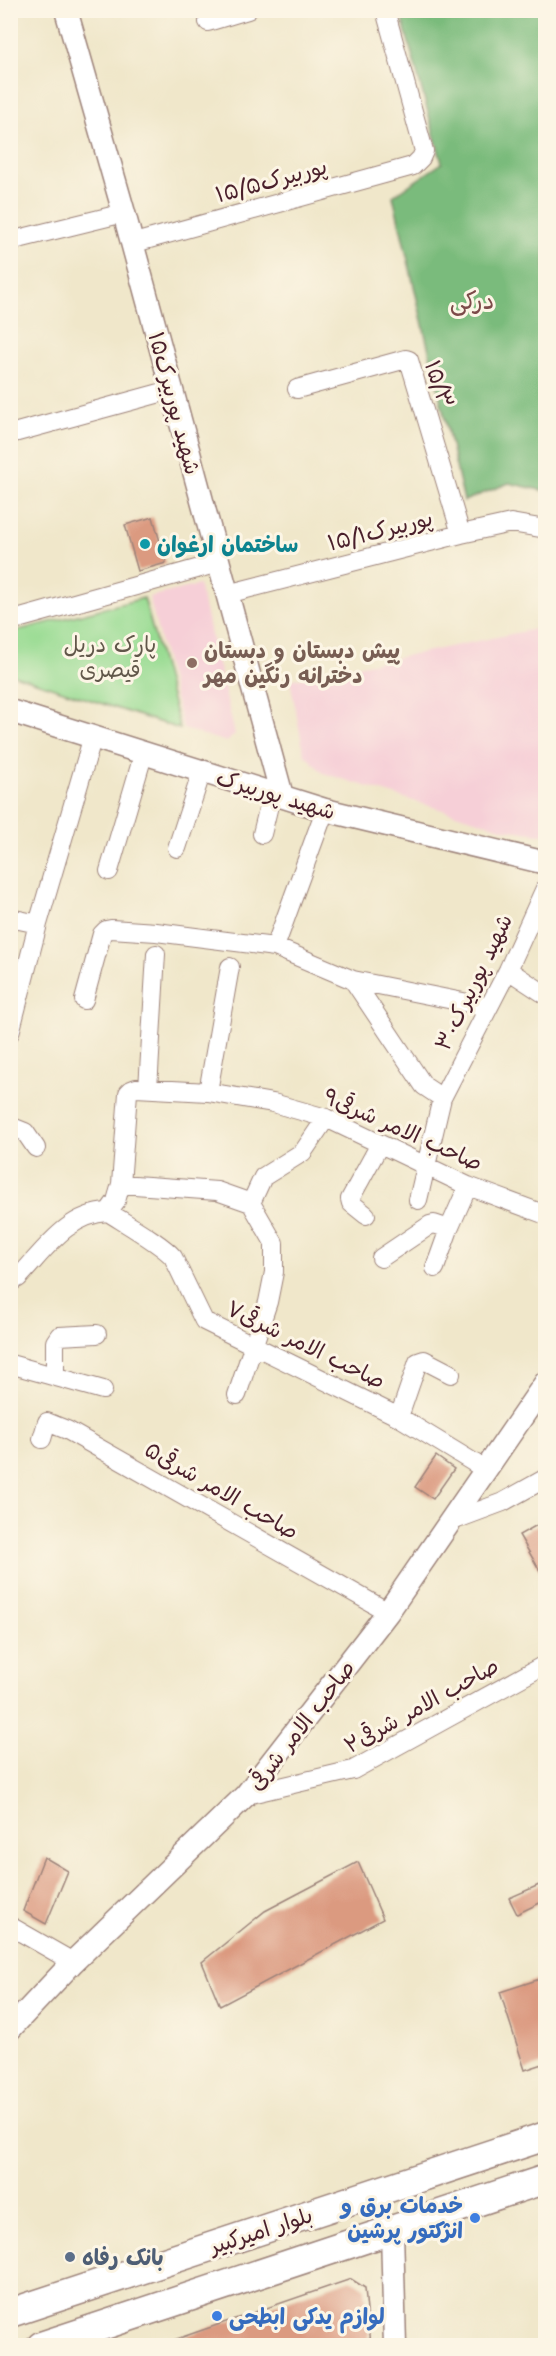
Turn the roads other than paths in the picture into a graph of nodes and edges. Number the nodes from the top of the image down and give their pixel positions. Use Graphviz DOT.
graph roads {
  1 [pos="66,10"];
  2 [pos="248,10"];
  3 [pos="385,10"];
  4 [pos="208,22"];
  5 [pos="124,213"];
  6 [pos="10,241"];
  7 [pos="131,244"];
  8 [pos="297,389"];
  9 [pos="171,390"];
  10 [pos="10,434"];
  11 [pos="546,529"];
  12 [pos="461,534"];
  13 [pos="218,563"];
  14 [pos="227,594"];
  15 [pos="10,621"];
  16 [pos="12,717"];
  17 [pos="93,736"];
  18 [pos="144,752"];
  19 [pos="202,771"];
  20 [pos="277,794"];
  21 [pos="325,810"];
  22 [pos="262,834"];
  23 [pos="177,848"];
  24 [pos="546,863"];
  25 [pos="109,871"];
  26 [pos="546,886"];
  27 [pos="10,918"];
  28 [pos="38,924"];
  29 [pos="275,947"];
  30 [pos="156,954"];
  31 [pos="230,967"];
  32 [pos="508,970"];
  33 [pos="352,980"];
  34 [pos="15,989"];
  35 [pos="546,995"];
  36 [pos="84,1000"];
  37 [pos="488,1007"];
  38 [pos="10,1033"];
  39 [pos="139,1090"];
  40 [pos="208,1092"];
  41 [pos="442,1098"];
  42 [pos="326,1118"];
  43 [pos="10,1126"];
  44 [pos="380,1144"];
  45 [pos="36,1148"];
  46 [pos="426,1166"];
  47 [pos="121,1184"];
  48 [pos="468,1186"];
  49 [pos="418,1200"];
  50 [pos="251,1203"];
  51 [pos="108,1212"];
  52 [pos="366,1215"];
  53 [pos="546,1215"];
  54 [pos="449,1229"];
  55 [pos="381,1258"];
  56 [pos="435,1268"];
  57 [pos="10,1282"];
  58 [pos="97,1335"];
  59 [pos="253,1343"];
  60 [pos="10,1365"];
  61 [pos="451,1374"];
  62 [pos="55,1377"];
  63 [pos="546,1382"];
  64 [pos="103,1390"];
  65 [pos="237,1395"];
  66 [pos="399,1417"];
  67 [pos="42,1439"];
  68 [pos="486,1470"];
  69 [pos="546,1478"];
  70 [pos="452,1521"];
  71 [pos="388,1612"];
  72 [pos="546,1664"];
  73 [pos="246,1795"];
  74 [pos="10,1926"];
  75 [pos="73,1962"];
  76 [pos="10,2029"];
  77 [pos="546,2136"];
  78 [pos="546,2179"];
  79 [pos="392,2230"];
  80 [pos="133,2273"];
  81 [pos="146,2310"];
  82 [pos="10,2313"];
  83 [pos="41,2346"];
  84 [pos="394,2346"];
  1 -- 5 [label="street, شهید پوربیرک۱۵"];
  2 -- 4 [label="street"];
  3 -- 7 [label="street, پوربیرک۱۵/۵"];
  5 -- 6 [label="street"];
  5 -- 7 [label="street, شهید پوربیرک۱۵"];
  7 -- 9 [label="street, شهید پوربیرک۱۵"];
  8 -- 12 [label="street, ۱۵/۳"];
  9 -- 10 [label="street"];
  9 -- 13 [label="street, شهید پوربیرک۱۵"];
  11 -- 12 [label="street, پوربیرک۱۵/۱"];
  12 -- 14 [label="street, پوربیرک۱۵/۱"];
  13 -- 14 [label="street, شهید پوربیرک۱۵"];
  13 -- 15 [label="street"];
  14 -- 20 [label="street, شهید پوربیرک۱۵"];
  16 -- 17 [label="street, شهید پوربیرک"];
  17 -- 18 [label="street, شهید پوربیرک"];
  17 -- 28 [label="street"];
  18 -- 19 [label="street, شهید پوربیرک"];
  18 -- 25 [label="street"];
  19 -- 20 [label="street, شهید پوربیرک"];
  19 -- 23 [label="street"];
  20 -- 21 [label="street, شهید پوربیرک"];
  20 -- 22 [label="street"];
  21 -- 24 [label="street, شهید پوربیرک"];
  21 -- 29 [label="street"];
  26 -- 32 [label="street, شهید پوربیرک۳۰"];
  27 -- 28 [label="street"];
  28 -- 34 [label="street"];
  29 -- 33 [label="street"];
  29 -- 36 [label="street"];
  30 -- 39 [label="street"];
  31 -- 40 [label="street"];
  32 -- 35 [label="street"];
  32 -- 37 [label="street, شهید پوربیرک۳۰"];
  33 -- 37 [label="street"];
  33 -- 41 [label="street"];
  34 -- 38 [label="street"];
  37 -- 41 [label="street, شهید پوربیرک۳۰"];
  39 -- 40 [label="street, صاحب الامر شرقی۹"];
  39 -- 47 [label="street"];
  40 -- 42 [label="street, صاحب الامر شرقی۹"];
  41 -- 46 [label="street, شهید پوربیرک۳۰"];
  42 -- 44 [label="street, صاحب الامر شرقی۹"];
  42 -- 50 [label="street"];
  43 -- 45 [label="street"];
  44 -- 46 [label="street, صاحب الامر شرقی۹"];
  44 -- 52 [label="street"];
  46 -- 48 [label="street, صاحب الامر شرقی۹"];
  46 -- 49 [label="street, شهید پوربیرک۳۰"];
  47 -- 50 [label="street"];
  47 -- 51 [label="street"];
  48 -- 53 [label="street, صاحب الامر شرقی۹"];
  48 -- 54 [label="street"];
  50 -- 59 [label="street"];
  51 -- 57 [label="street"];
  51 -- 59 [label="street, صاحب الامر شرقی۷"];
  54 -- 55 [label="street"];
  54 -- 56 [label="street"];
  58 -- 62 [label="street"];
  59 -- 65 [label="street"];
  59 -- 66 [label="street, صاحب الامر شرقی۷"];
  60 -- 62 [label="street"];
  61 -- 66 [label="street"];
  62 -- 64 [label="street"];
  63 -- 68 [label="street, صاحب الامر شرقی"];
  66 -- 68 [label="street, صاحب الامر شرقی۷"];
  67 -- 71 [label="street, صاحب الامر شرقی۵"];
  68 -- 70 [label="street, صاحب الامر شرقی"];
  69 -- 70 [label="street"];
  70 -- 71 [label="street, صاحب الامر شرقی"];
  71 -- 73 [label="street, صاحب الامر شرقی"];
  72 -- 73 [label="street, ۲صاحب الامر شرقی"];
  73 -- 75 [label="street, صاحب الامر شرقی"];
  74 -- 75 [label="street"];
  75 -- 76 [label="street, صاحب الامر شرقی"];
  77 -- 80 [label="main road, بلوار امیرکبیر"];
  78 -- 79 [label="main road, بلوار امیرکبیر"];
  79 -- 81 [label="main road, بلوار امیرکبیر"];
  79 -- 84 [label="street"];
  80 -- 81 [label="main road"];
  80 -- 82 [label="main road, بلوار امیرکبیر"];
  81 -- 83 [label="main road, بلوار امیرکبیر"];
}
